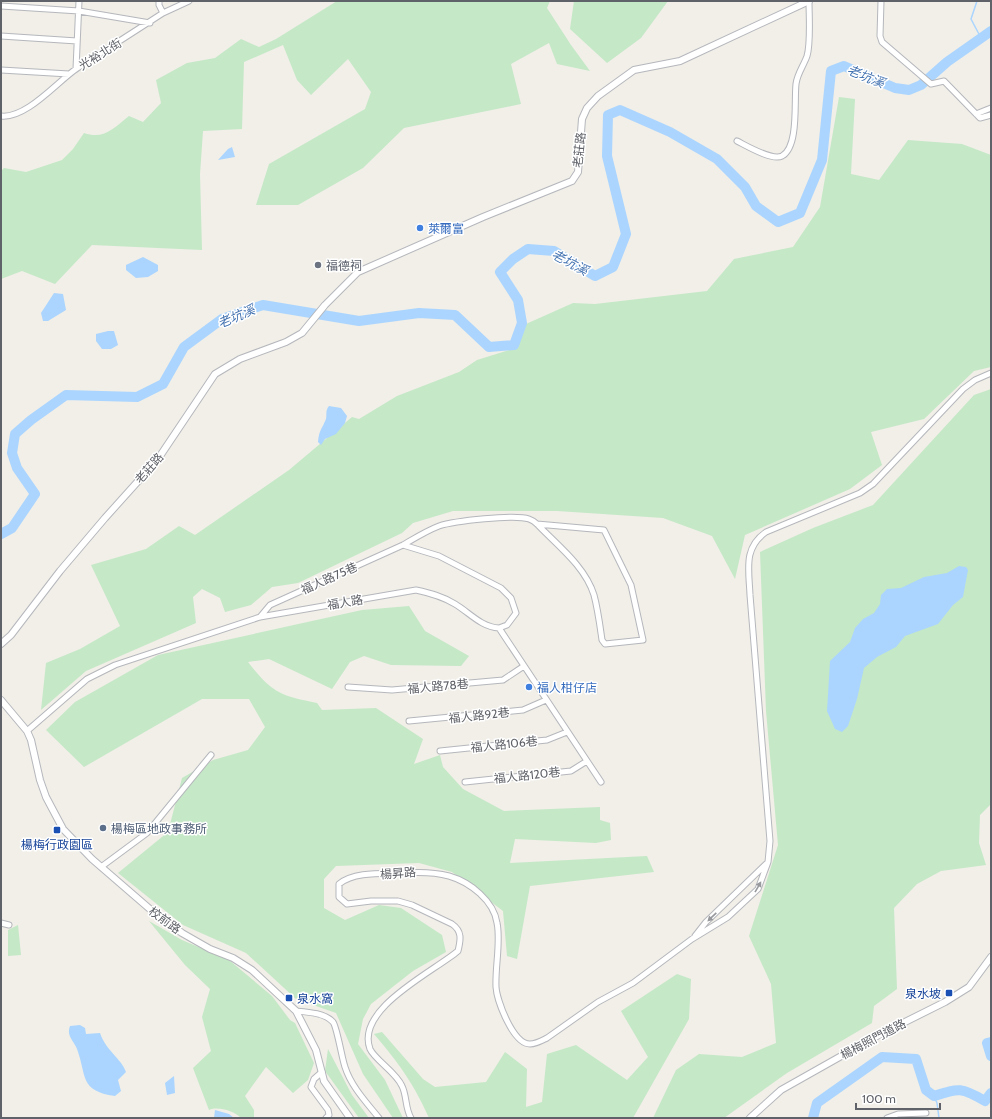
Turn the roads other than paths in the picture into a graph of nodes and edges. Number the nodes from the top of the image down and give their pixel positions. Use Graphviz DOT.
graph roads {
  1 [pos="79,1"];
  2 [pos="159,1"];
  3 [pos="189,1"];
  4 [pos="809,1"];
  5 [pos="881,1"];
  6 [pos="1,6"];
  7 [pos="79,11"];
  8 [pos="163,13"];
  9 [pos="150,23"];
  10 [pos="1,36"];
  11 [pos="77,41"];
  12 [pos="76,68"];
  13 [pos="1,70"];
  14 [pos="69,74"];
  15 [pos="991,108"];
  16 [pos="976,114"];
  17 [pos="991,115"];
  18 [pos="1,116"];
  19 [pos="737,141"];
  20 [pos="991,373"];
  21 [pos="537,524"];
  22 [pos="403,545"];
  23 [pos="260,617"];
  24 [pos="499,628"];
  25 [pos="1,644"];
  26 [pos="524,666"];
  27 [pos="348,687"];
  28 [pos="1,700"];
  29 [pos="546,700"];
  30 [pos="409,721"];
  31 [pos="27,731"];
  32 [pos="567,732"];
  33 [pos="440,751"];
  34 [pos="211,755"];
  35 [pos="587,761"];
  36 [pos="465,782"];
  37 [pos="601,782"];
  38 [pos="768,862"];
  39 [pos="101,867"];
  40 [pos="1,924"];
  41 [pos="9,925"];
  42 [pos="692,939"];
  43 [pos="991,957"];
  44 [pos="988,967"];
  45 [pos="296,1010"];
  46 [pos="322,1072"];
  47 [pos="926,1113"];
  48 [pos="326,1118"];
  49 [pos="350,1118"];
  50 [pos="378,1118"];
  51 [pos="411,1118"];
  52 [pos="750,1118"];
  53 [pos="887,1118"];
  1 -- 7 [label="street"];
  2 -- 8 [label="street"];
  3 -- 8 [label="street, 光裕北街"];
  4 -- 19 [label="street"];
  4 -- 25 [label="street, 老莊路"];
  5 -- 16 [label="street"];
  6 -- 7 [label="street"];
  7 -- 9 [label="street"];
  7 -- 11 [label="street"];
  8 -- 9 [label="street, 光裕北街"];
  9 -- 12 [label="street, 光裕北街"];
  10 -- 11 [label="street"];
  11 -- 12 [label="street"];
  12 -- 14 [label="street, 光裕北街"];
  13 -- 14 [label="street, 光裕北街"];
  14 -- 18 [label="street"];
  15 -- 16 [label="street"];
  16 -- 17 [label="street"];
  20 -- 38 [label="street"];
  21 -- 21 [label="street, 福人路75巷"];
  21 -- 22 [label="street, 福人路75巷"];
  22 -- 23 [label="street, 福人路75巷"];
  22 -- 24 [label="street"];
  23 -- 24 [label="street, 福人路"];
  23 -- 31 [label="street, 福人路"];
  24 -- 26 [label="street"];
  26 -- 27 [label="street, 福人路78巷"];
  26 -- 29 [label="street"];
  28 -- 31 [label="street, 校前路"];
  29 -- 30 [label="street, 福人路92巷"];
  29 -- 32 [label="street"];
  31 -- 39 [label="street, 校前路"];
  32 -- 33 [label="street, 福人路106巷"];
  32 -- 35 [label="street"];
  34 -- 39 [label="street"];
  35 -- 36 [label="street, 福人路120巷"];
  35 -- 37 [label="street"];
  38 -- 42 [label="street, one-way"];
  42 -- 38 [label="street, one-way"];
  39 -- 45 [label="street, 校前路"];
  40 -- 41 [label="street"];
  42 -- 51 [label="street, 楊昇路"];
  43 -- 44 [label="street, 楊梅照門道路"];
  44 -- 52 [label="street, 楊梅照門道路"];
  45 -- 46 [label="street, 校前路"];
  45 -- 50 [label="street"];
  46 -- 48 [label="street"];
  46 -- 49 [label="street, 校前路"];
  47 -- 53 [label="street"];
}
